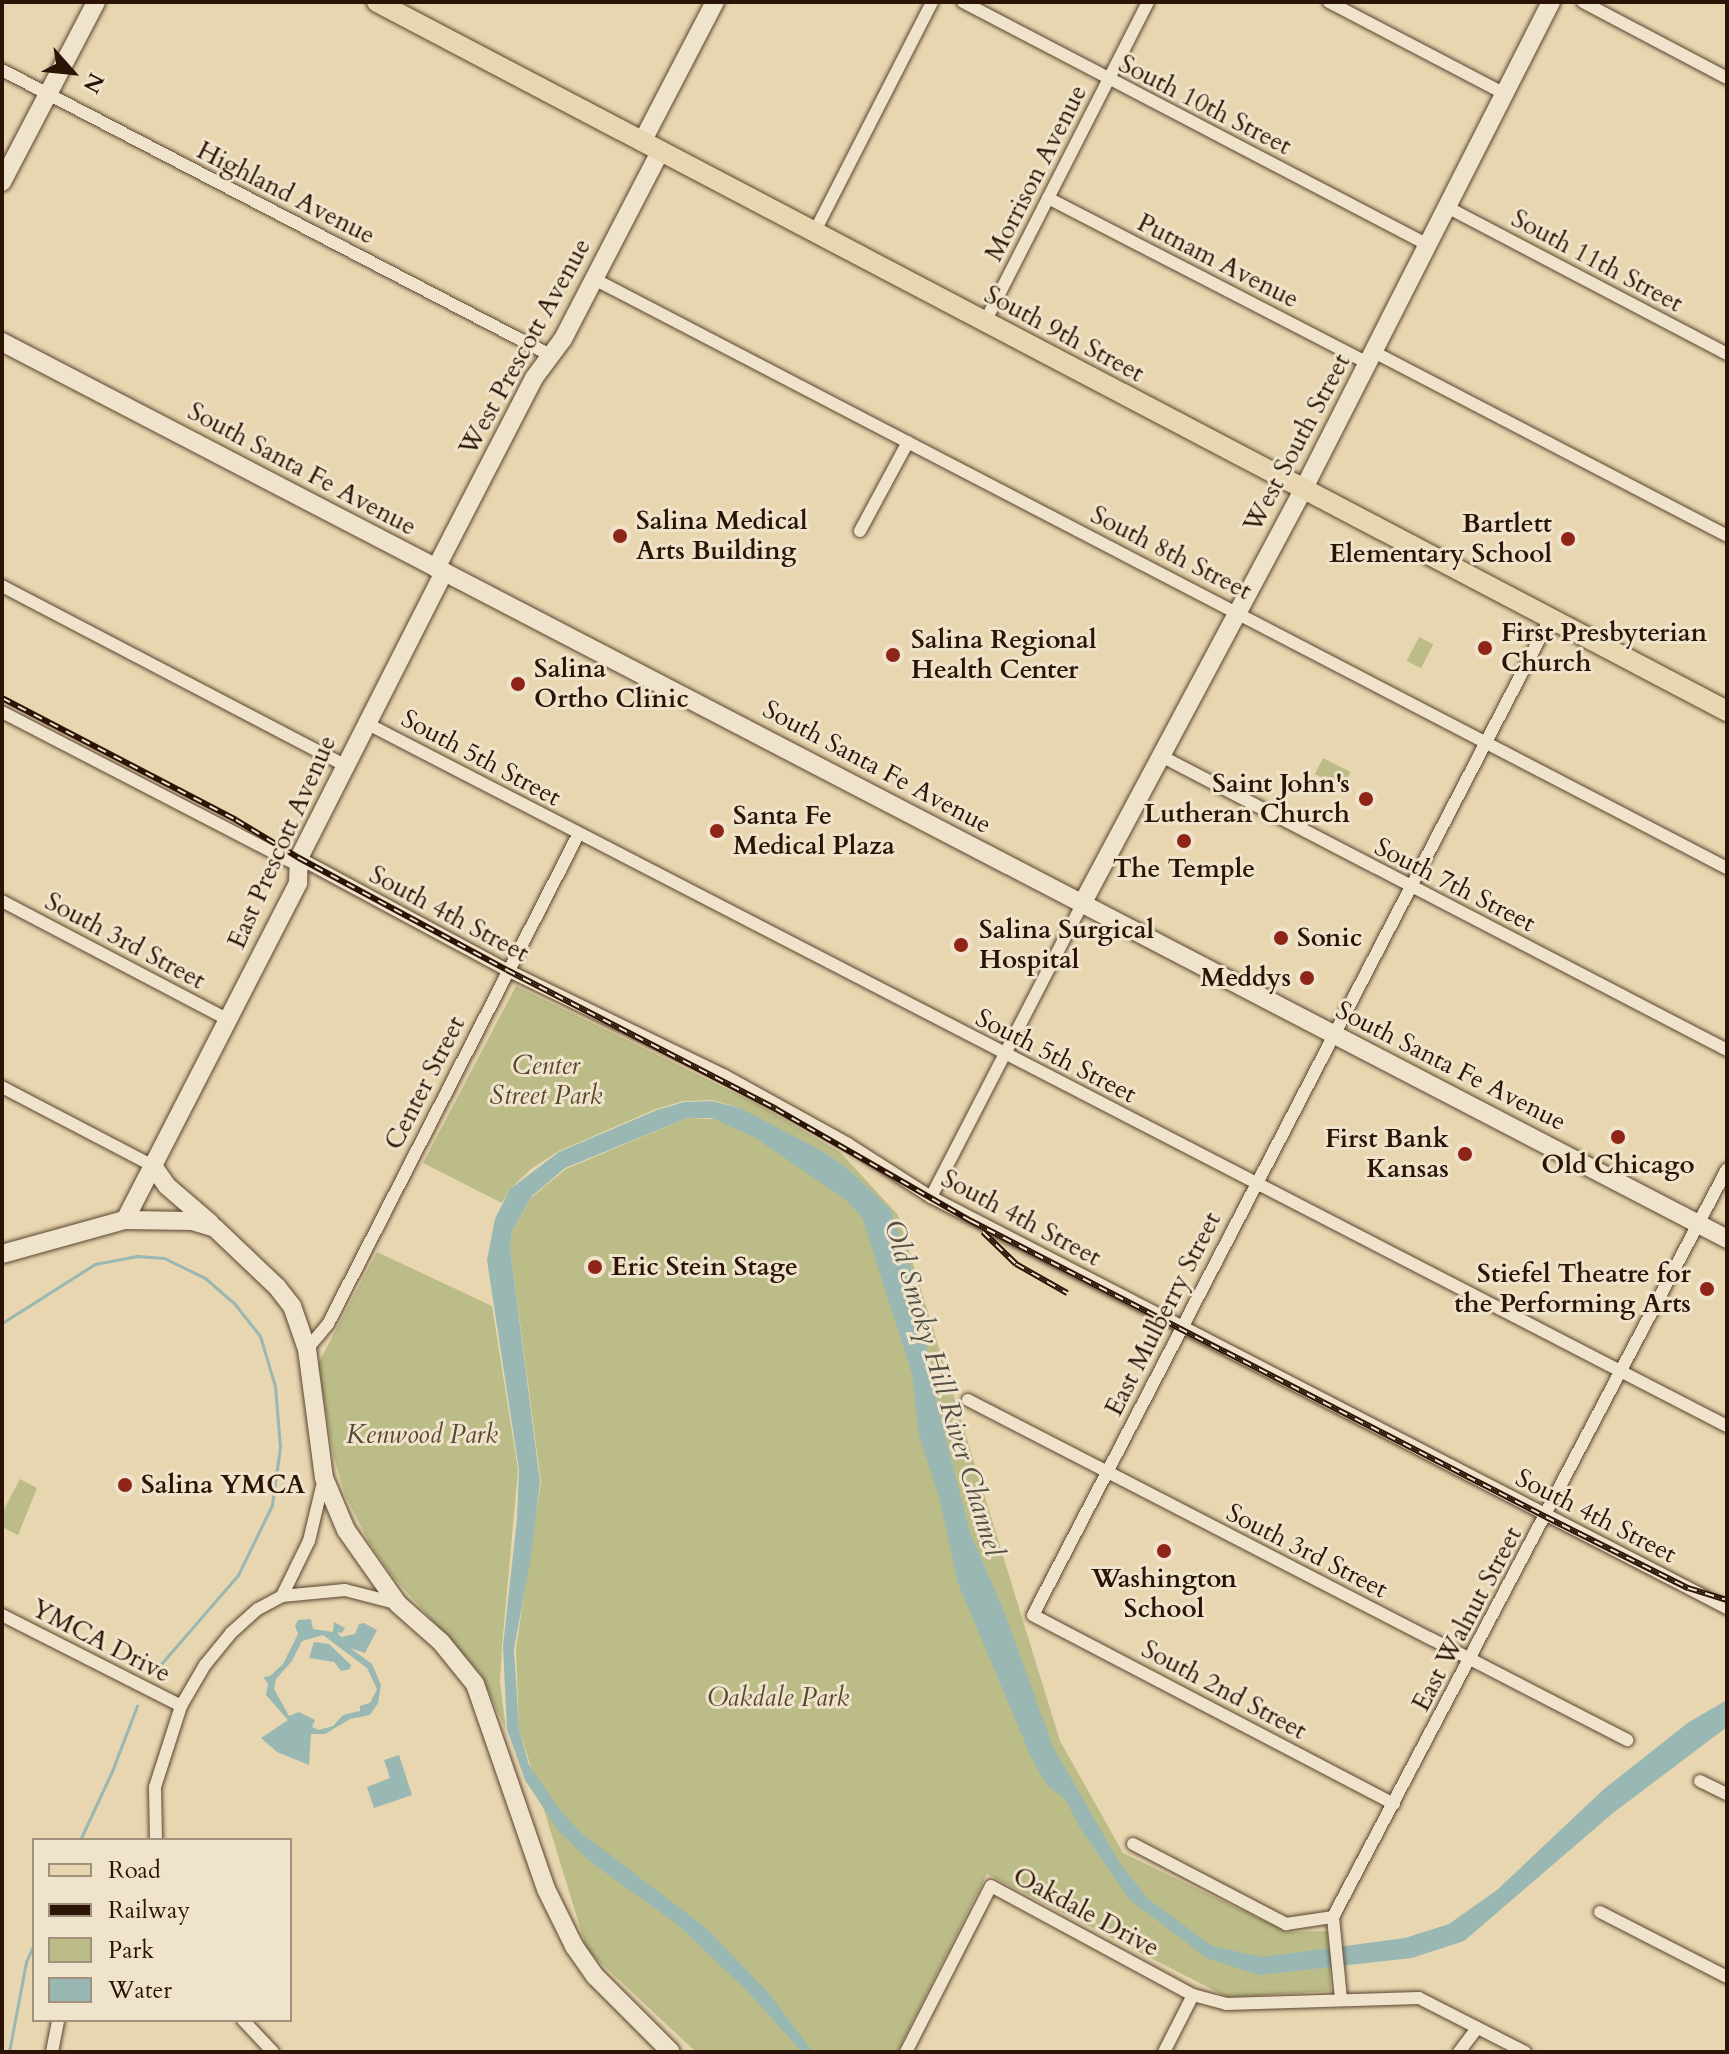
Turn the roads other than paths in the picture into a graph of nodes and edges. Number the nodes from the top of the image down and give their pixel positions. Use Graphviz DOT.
graph roads {
  1 [pos="96,2"];
  2 [pos="377,2"];
  3 [pos="715,2"];
  4 [pos="963,2"];
  5 [pos="1148,2"];
  6 [pos="1329,2"];
  7 [pos="1551,2"];
  8 [pos="1583,2"];
  9 [pos="928,3"];
  10 [pos="402,8"];
  11 [pos="2,70"];
  12 [pos="1727,78"];
  13 [pos="1108,79"];
  14 [pos="1503,93"];
  15 [pos="48,94"];
  16 [pos="651,147"];
  17 [pos="2,182"];
  18 [pos="1048,198"];
  19 [pos="1447,207"];
  20 [pos="814,233"];
  21 [pos="1428,245"];
  22 [pos="594,279"];
  23 [pos="985,322"];
  24 [pos="2,342"];
  25 [pos="1727,354"];
  26 [pos="550,355"];
  27 [pos="1371,358"];
  28 [pos="908,442"];
  29 [pos="1303,490"];
  30 [pos="860,531"];
  31 [pos="1727,536"];
  32 [pos="440,570"];
  33 [pos="2,586"];
  34 [pos="1238,612"];
  35 [pos="1550,619"];
  36 [pos="1727,711"];
  37 [pos="2,712"];
  38 [pos="366,723"];
  39 [pos="1486,744"];
  40 [pos="1163,757"];
  41 [pos="344,765"];
  42 [pos="578,835"];
  43 [pos="298,862"];
  44 [pos="1727,868"];
  45 [pos="1412,887"];
  46 [pos="2,901"];
  47 [pos="1082,904"];
  48 [pos="507,970"];
  49 [pos="227,1019"];
  50 [pos="1333,1034"];
  51 [pos="1727,1050"];
  52 [pos="1004,1054"];
  53 [pos="2,1087"];
  54 [pos="153,1166"];
  55 [pos="1727,1169"];
  56 [pos="1256,1183"];
  57 [pos="931,1197"];
  58 [pos="125,1220"];
  59 [pos="1698,1224"];
  60 [pos="215,1228"];
  61 [pos="1727,1239"];
  62 [pos="2,1254"];
  63 [pos="1181,1328"];
  64 [pos="307,1349"];
  65 [pos="1622,1372"];
  66 [pos="968,1400"];
  67 [pos="1727,1426"];
  68 [pos="1106,1473"];
  69 [pos="324,1478"];
  70 [pos="1546,1517"];
  71 [pos="282,1596"];
  72 [pos="398,1604"];
  73 [pos="1727,1608"];
  74 [pos="2,1615"];
  75 [pos="1033,1615"];
  76 [pos="1470,1660"];
  77 [pos="181,1706"];
  78 [pos="1627,1740"];
  79 [pos="1700,1781"];
  80 [pos="1727,1794"];
  81 [pos="1394,1804"];
  82 [pos="156,1838"];
  83 [pos="1133,1844"];
  84 [pos="1600,1912"];
  85 [pos="1333,1917"];
  86 [pos="1727,1977"];
  87 [pos="1193,1995"];
  88 [pos="1341,1999"];
  89 [pos="58,2022"];
  90 [pos="245,2022"];
  91 [pos="1477,2028"];
  92 [pos="52,2052"];
  93 [pos="273,2052"];
  94 [pos="671,2052"];
  95 [pos="906,2052"];
  96 [pos="1164,2052"];
  97 [pos="1459,2052"];
  98 [pos="1525,2052"];
  1 -- 15 [label="street"];
  2 -- 10 [label="main road, South 9th Street"];
  3 -- 16 [label="street, West Prescott Avenue"];
  4 -- 13 [label="street, South 10th Street"];
  5 -- 13 [label="street, Morrison Avenue"];
  6 -- 14 [label="street"];
  7 -- 14 [label="street, West South Street"];
  8 -- 12 [label="street"];
  9 -- 20 [label="street"];
  10 -- 16 [label="main road, South 9th Street"];
  11 -- 15 [label="street, Highland Avenue"];
  13 -- 18 [label="street, Morrison Avenue"];
  13 -- 21 [label="street, South 10th Street"];
  14 -- 19 [label="street, West South Street"];
  15 -- 17 [label="street"];
  15 -- 26 [label="street, Highland Avenue"];
  16 -- 20 [label="main road, South 9th Street"];
  16 -- 22 [label="street, West Prescott Avenue"];
  18 -- 23 [label="street, Morrison Avenue"];
  18 -- 27 [label="street, Putnam Avenue"];
  19 -- 21 [label="street, West South Street"];
  19 -- 25 [label="street, South 11th Street"];
  20 -- 23 [label="main road, South 9th Street"];
  21 -- 27 [label="street, West South Street"];
  22 -- 26 [label="street, West Prescott Avenue"];
  22 -- 28 [label="street, South 8th Street"];
  23 -- 29 [label="main road, South 9th Street"];
  24 -- 32 [label="street, South Santa Fe Avenue"];
  26 -- 32 [label="street, West Prescott Avenue"];
  27 -- 29 [label="street, West South Street"];
  27 -- 31 [label="street"];
  28 -- 30 [label="street"];
  28 -- 34 [label="street, South 8th Street"];
  29 -- 34 [label="street, West South Street"];
  29 -- 35 [label="main road, South 9th Street"];
  32 -- 38 [label="street, East Prescott Avenue"];
  32 -- 47 [label="street, South Santa Fe Avenue"];
  33 -- 41 [label="street"];
  34 -- 39 [label="street, South 8th Street"];
  34 -- 40 [label="street, West South Street"];
  35 -- 36 [label="main road, South 9th Street"];
  35 -- 39 [label="street, East Mulberry Street"];
  37 -- 43 [label="street, South 4th Street"];
  38 -- 41 [label="street, East Prescott Avenue"];
  38 -- 42 [label="street, South 5th Street"];
  39 -- 44 [label="street, South 8th Street"];
  39 -- 45 [label="street, East Mulberry Street"];
  40 -- 45 [label="street, South 7th Street"];
  40 -- 47 [label="street, West South Street"];
  41 -- 43 [label="street, East Prescott Avenue"];
  42 -- 48 [label="street, Center Street"];
  42 -- 52 [label="street, South 5th Street"];
  43 -- 48 [label="street, South 4th Street"];
  43 -- 49 [label="street, East Prescott Avenue"];
  45 -- 50 [label="street, East Mulberry Street"];
  45 -- 51 [label="street, South 7th Street"];
  46 -- 49 [label="street, South 3rd Street"];
  47 -- 50 [label="street, South Santa Fe Avenue"];
  47 -- 52 [label="street"];
  48 -- 57 [label="street, South 4th Street"];
  48 -- 64 [label="street, Center Street"];
  49 -- 54 [label="street, East Prescott Avenue"];
  50 -- 56 [label="street, East Mulberry Street"];
  50 -- 59 [label="street, South Santa Fe Avenue"];
  52 -- 56 [label="street, South 5th Street"];
  52 -- 57 [label="street"];
  53 -- 54 [label="street"];
  54 -- 58 [label="street, East Prescott Avenue"];
  54 -- 60 [label="street"];
  55 -- 59 [label="street, East Walnut Street"];
  56 -- 63 [label="street, East Mulberry Street"];
  56 -- 65 [label="street, South 5th Street"];
  57 -- 63 [label="street, South 4th Street"];
  58 -- 60 [label="street"];
  58 -- 62 [label="street"];
  59 -- 61 [label="street, South Santa Fe Avenue"];
  59 -- 65 [label="street, East Walnut Street"];
  60 -- 64 [label="street"];
  63 -- 68 [label="street, East Mulberry Street"];
  63 -- 70 [label="street, South 4th Street"];
  64 -- 69 [label="street"];
  65 -- 67 [label="street, South 5th Street"];
  65 -- 70 [label="street, East Walnut Street"];
  66 -- 68 [label="street, South 3rd Street"];
  68 -- 75 [label="street, East Mulberry Street"];
  68 -- 76 [label="street, South 3rd Street"];
  69 -- 71 [label="street"];
  69 -- 72 [label="street"];
  70 -- 73 [label="street, South 4th Street"];
  70 -- 76 [label="street, East Walnut Street"];
  71 -- 72 [label="street"];
  71 -- 77 [label="street"];
  72 -- 94 [label="street"];
  74 -- 77 [label="street, YMCA Drive"];
  75 -- 81 [label="street, South 2nd Street"];
  76 -- 78 [label="street, South 3rd Street"];
  76 -- 81 [label="street, East Walnut Street"];
  77 -- 82 [label="street"];
  79 -- 80 [label="street"];
  81 -- 85 [label="street, East Walnut Street"];
  83 -- 85 [label="street"];
  84 -- 86 [label="street"];
  85 -- 88 [label="street"];
  87 -- 88 [label="street, Oakdale Drive"];
  87 -- 95 [label="street, Oakdale Drive"];
  87 -- 96 [label="street"];
  88 -- 91 [label="street, Oakdale Drive"];
  89 -- 92 [label="street"];
  90 -- 93 [label="street"];
  91 -- 97 [label="street"];
  91 -- 98 [label="street, Oakdale Drive"];
}
